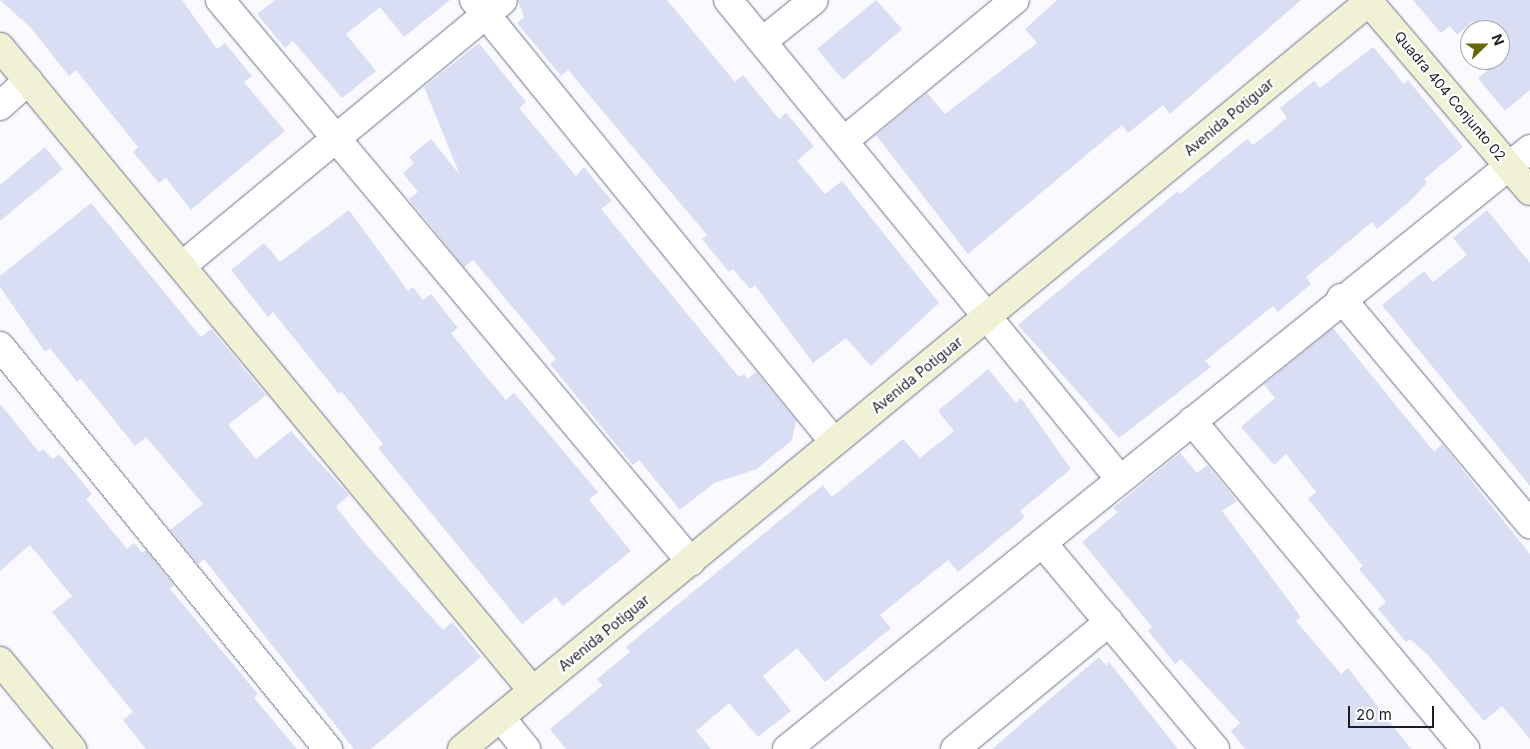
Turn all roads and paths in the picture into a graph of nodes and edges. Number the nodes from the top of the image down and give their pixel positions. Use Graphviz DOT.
graph roads {
  1 [pos="220,0"];
  2 [pos="728,0"];
  3 [pos="814,0"];
  4 [pos="1015,0"];
  5 [pos="1370,1"];
  6 [pos="488,5"];
  7 [pos="763,41"];
  8 [pos="0,47"];
  9 [pos="28,81"];
  10 [pos="0,106"];
  11 [pos="335,138"];
  12 [pos="845,140"];
  13 [pos="1530,149"];
  14 [pos="1509,166"];
  15 [pos="1530,191"];
  16 [pos="183,265"];
  17 [pos="1341,298"];
  18 [pos="987,318"];
  19 [pos="0,346"];
  20 [pos="1192,421"];
  21 [pos="834,442"];
  22 [pos="1119,478"];
  23 [pos="1530,524"];
  24 [pos="1044,545"];
  25 [pos="691,562"];
  26 [pos="1109,622"];
  27 [pos="0,661"];
  28 [pos="533,691"];
  29 [pos="501,718"];
  30 [pos="72,749"];
  31 [pos="328,749"];
  32 [pos="462,749"];
  33 [pos="526,749"];
  34 [pos="787,749"];
  35 [pos="955,749"];
  36 [pos="1215,749"];
  37 [pos="1465,749"];
  1 -- 11 [label="street"];
  2 -- 7 [label="street"];
  3 -- 7 [label="street"];
  4 -- 12 [label="street"];
  5 -- 14 [label="street, Quadra 404 Conjunto 02"];
  5 -- 18 [label="street, Avenida Potiguar"];
  6 -- 11 [label="street"];
  6 -- 21 [label="street"];
  7 -- 12 [label="street"];
  8 -- 9 [label="street"];
  9 -- 10 [label="street"];
  9 -- 16 [label="street"];
  11 -- 16 [label="street"];
  11 -- 25 [label="street"];
  12 -- 18 [label="street"];
  13 -- 14 [label="street"];
  14 -- 15 [label="street, Quadra 404 Conjunto 02"];
  14 -- 17 [label="street"];
  16 -- 28 [label="street"];
  17 -- 20 [label="street"];
  17 -- 23 [label="street"];
  18 -- 21 [label="street, Avenida Potiguar"];
  18 -- 22 [label="street"];
  19 -- 31 [label="street"];
  20 -- 22 [label="street"];
  20 -- 37 [label="street"];
  21 -- 25 [label="street, Avenida Potiguar"];
  22 -- 24 [label="street"];
  24 -- 26 [label="street"];
  24 -- 34 [label="street"];
  25 -- 28 [label="street, Avenida Potiguar"];
  26 -- 35 [label="street"];
  26 -- 36 [label="street"];
  27 -- 30 [label="street"];
  28 -- 29 [label="street, Avenida Potiguar"];
  29 -- 32 [label="street, Avenida Potiguar"];
  29 -- 33 [label="street"];
}
